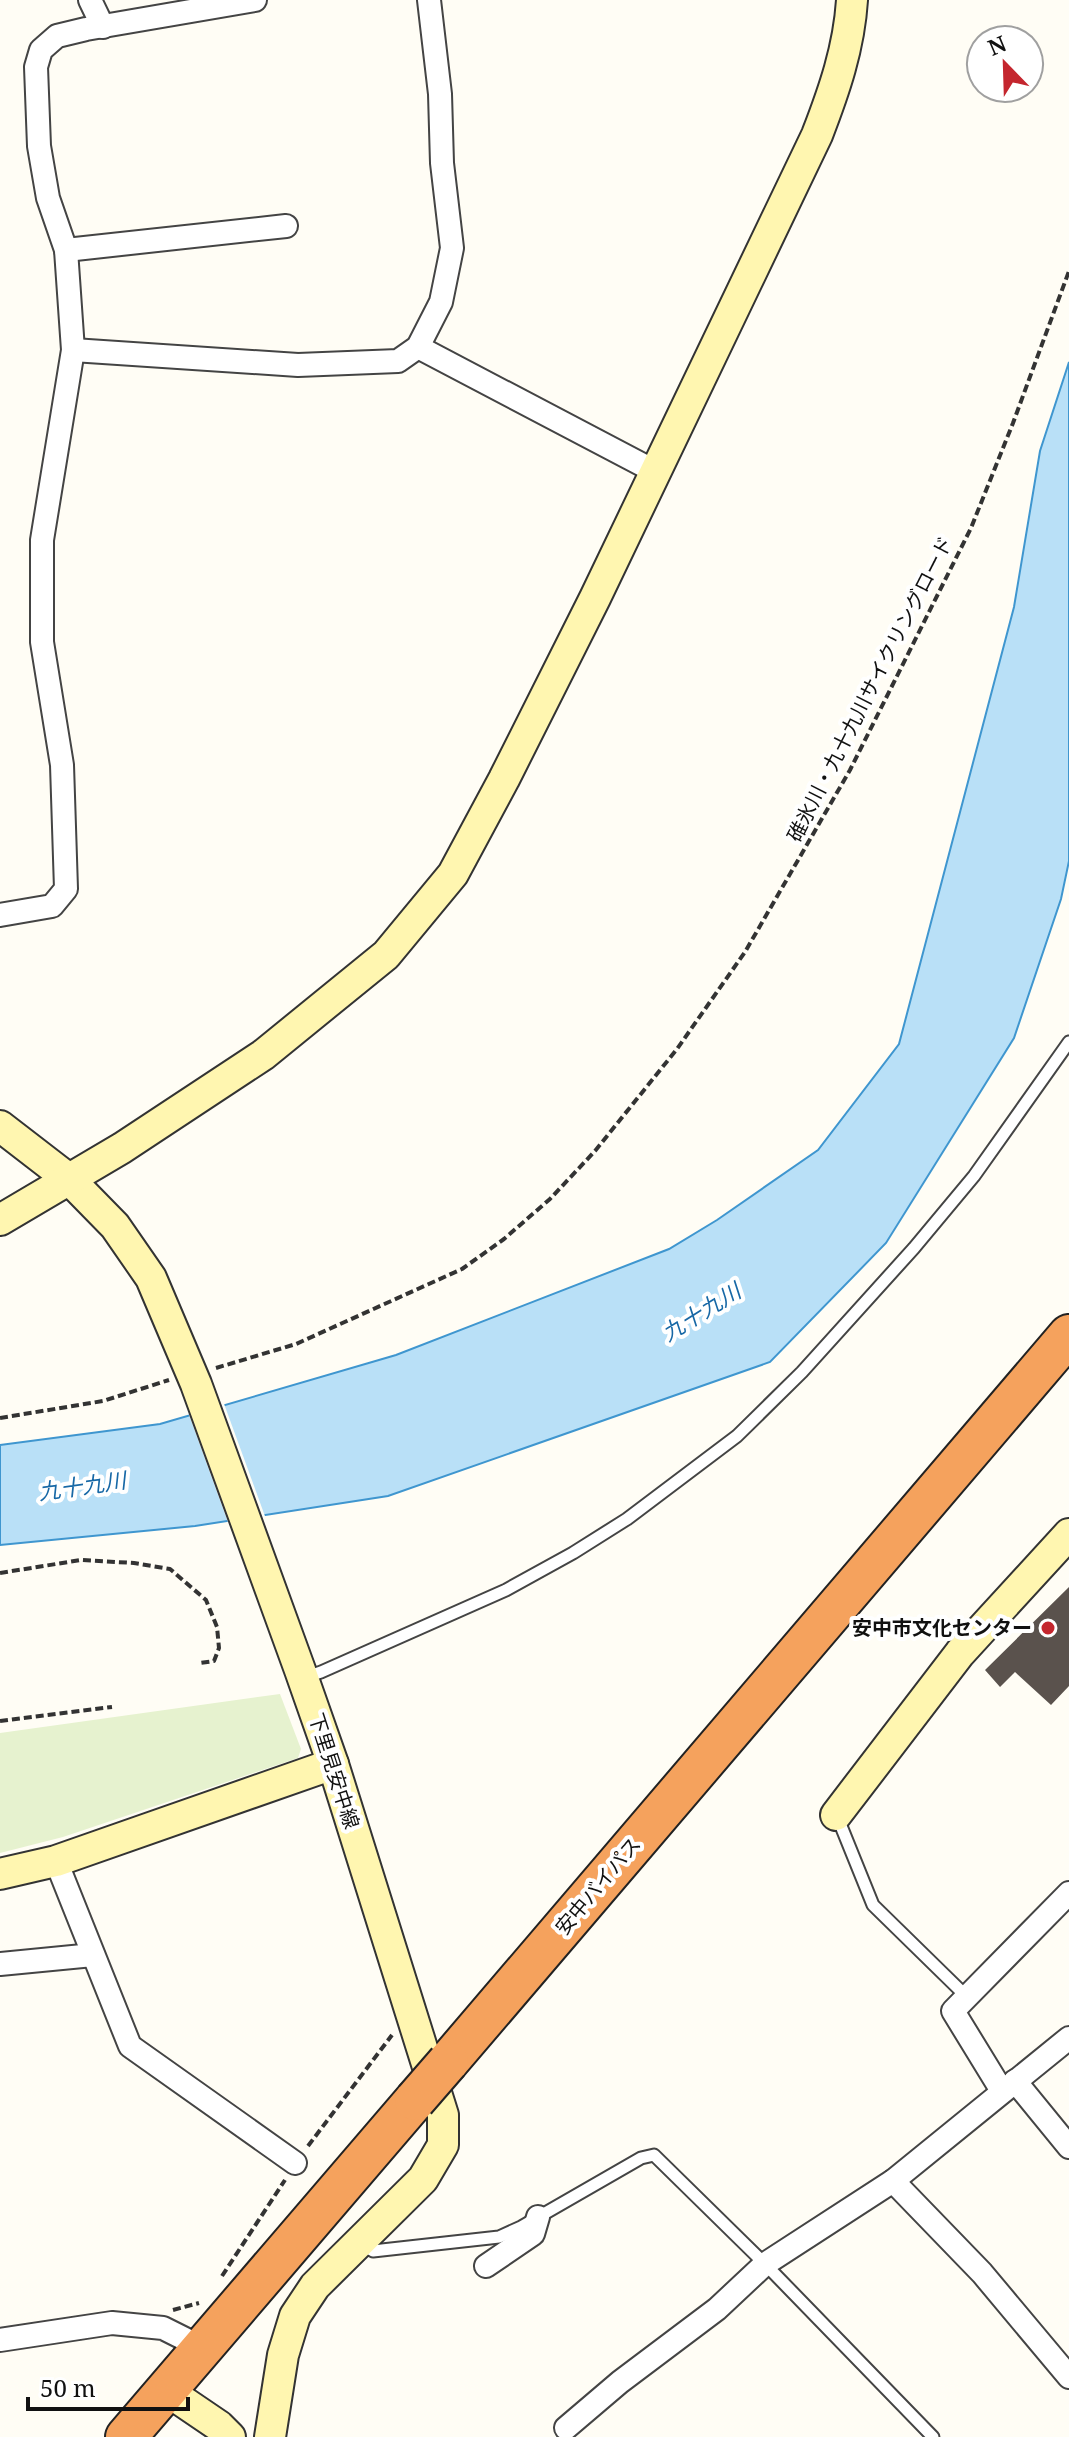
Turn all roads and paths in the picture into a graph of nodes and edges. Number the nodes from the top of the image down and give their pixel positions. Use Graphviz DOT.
graph roads {
  1 [pos="90,0"];
  2 [pos="255,0"];
  3 [pos="429,0"];
  4 [pos="852,0"];
  5 [pos="103,27"];
  6 [pos="286,226"];
  7 [pos="66,250"];
  8 [pos="1069,271"];
  9 [pos="418,347"];
  10 [pos="73,350"];
  11 [pos="656,472"];
  12 [pos="0,915"];
  13 [pos="1069,1042"];
  14 [pos="0,1126"];
  15 [pos="70,1180"];
  16 [pos="0,1220"];
  17 [pos="1069,1335"];
  18 [pos="193,1377"];
  19 [pos="0,1418"];
  20 [pos="1069,1534"];
  21 [pos="0,1573"];
  22 [pos="200,1663"];
  23 [pos="301,1674"];
  24 [pos="112,1707"];
  25 [pos="0,1721"];
  26 [pos="333,1764"];
  27 [pos="836,1815"];
  28 [pos="56,1861"];
  29 [pos="0,1874"];
  30 [pos="1069,1894"];
  31 [pos="93,1955"];
  32 [pos="0,1964"];
  33 [pos="967,1997"];
  34 [pos="411,2010"];
  35 [pos="1069,2038"];
  36 [pos="1008,2086"];
  37 [pos="1069,2147"];
  38 [pos="295,2163"];
  39 [pos="893,2181"];
  40 [pos="538,2217"];
  41 [pos="358,2242"];
  42 [pos="765,2264"];
  43 [pos="486,2266"];
  44 [pos="221,2277"];
  45 [pos="205,2302"];
  46 [pos="160,2313"];
  47 [pos="0,2340"];
  48 [pos="203,2348"];
  49 [pos="1069,2377"];
  50 [pos="166,2390"];
  51 [pos="274,2405"];
  52 [pos="566,2428"];
  53 [pos="224,2431"];
  54 [pos="126,2437"];
  55 [pos="270,2437"];
  56 [pos="933,2437"];
  1 -- 5 [label="street"];
  2 -- 5 [label="street"];
  3 -- 9 [label="street"];
  4 -- 11 [label="street"];
  5 -- 7 [label="street"];
  6 -- 7 [label="street"];
  7 -- 10 [label="street"];
  8 -- 18 [label="path, 碓氷川・九十九川サイクリングロード"];
  9 -- 10 [label="street"];
  9 -- 11 [label="street"];
  10 -- 12 [label="street"];
  11 -- 15 [label="street"];
  13 -- 23 [label="lane"];
  14 -- 15 [label="street, 下里見安中線"];
  15 -- 16 [label="street"];
  15 -- 18 [label="street, 下里見安中線"];
  17 -- 48 [label="highway, 安中バイパス, bridge"];
  18 -- 19 [label="path, 碓氷川・九十九川サイクリングロード"];
  18 -- 23 [label="street, 下里見安中線"];
  20 -- 27 [label="street"];
  21 -- 22 [label="path"];
  23 -- 26 [label="street, 下里見安中線"];
  24 -- 25 [label="path"];
  26 -- 28 [label="street"];
  26 -- 34 [label="street, 下里見安中線"];
  27 -- 33 [label="lane"];
  28 -- 29 [label="street"];
  28 -- 31 [label="street"];
  30 -- 33 [label="street"];
  31 -- 32 [label="street"];
  31 -- 38 [label="street"];
  33 -- 36 [label="street"];
  34 -- 38 [label="path"];
  34 -- 41 [label="street, 下里見安中線"];
  35 -- 36 [label="street"];
  36 -- 37 [label="street"];
  36 -- 39 [label="street"];
  38 -- 44 [label="path"];
  39 -- 42 [label="street"];
  39 -- 49 [label="street"];
  40 -- 41 [label="lane"];
  40 -- 42 [label="lane"];
  40 -- 43 [label="street"];
  41 -- 51 [label="street, 下里見安中線"];
  42 -- 52 [label="street"];
  42 -- 56 [label="lane"];
  45 -- 46 [label="path"];
  47 -- 48 [label="street"];
  48 -- 50 [label="highway, 安中バイパス"];
  50 -- 53 [label="street"];
  50 -- 54 [label="highway, 安中バイパス"];
  51 -- 53 [label="street"];
  51 -- 55 [label="street, 下里見安中線"];
}
